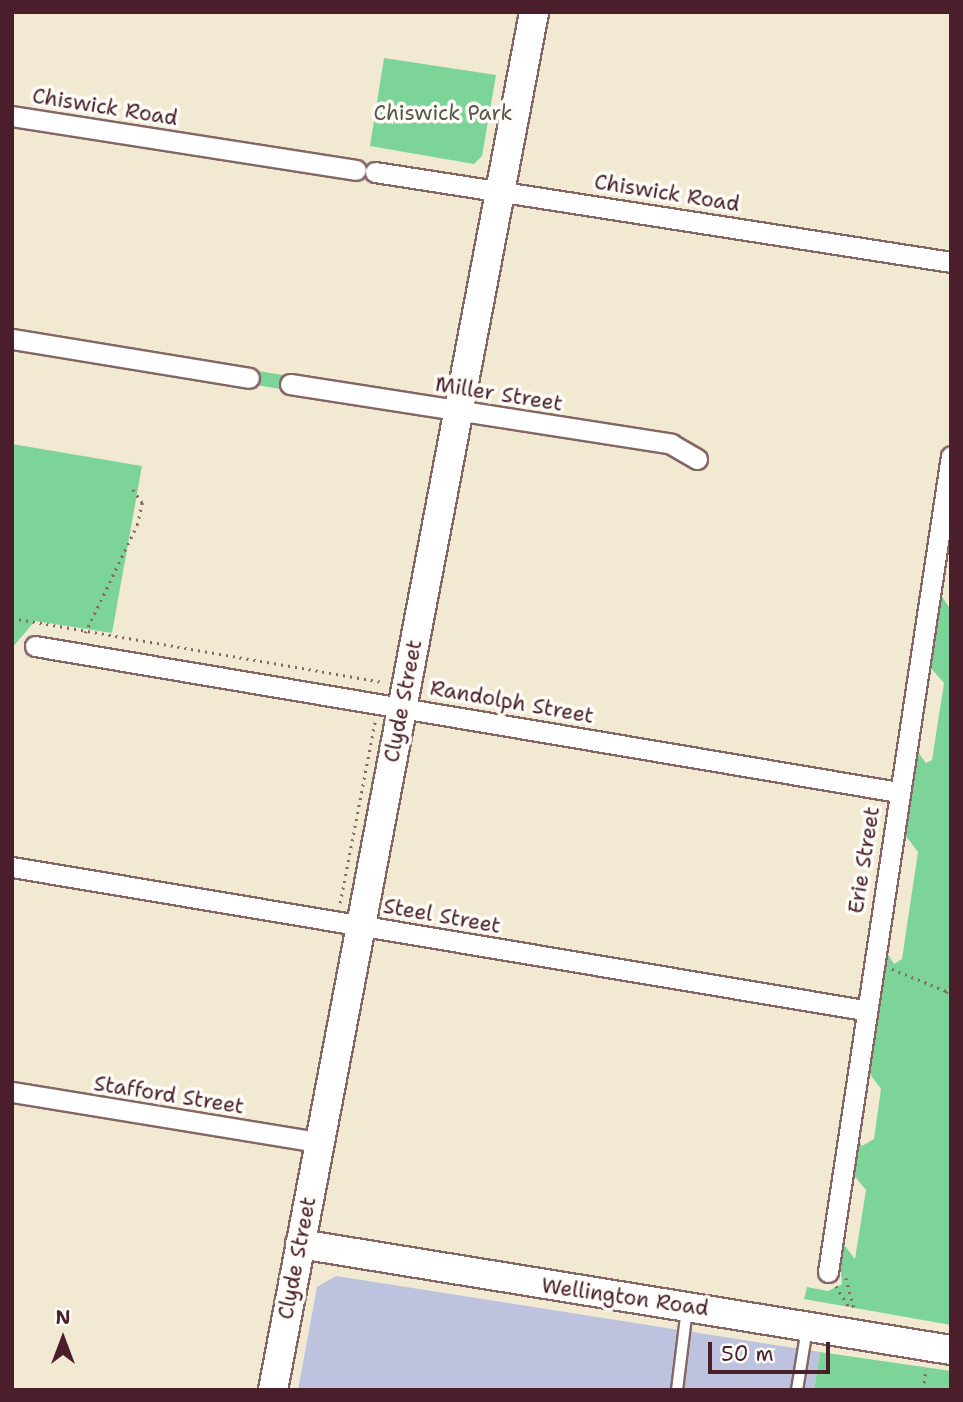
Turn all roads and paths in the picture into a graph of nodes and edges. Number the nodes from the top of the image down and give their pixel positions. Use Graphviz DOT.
graph roads {
  1 [pos="534,12"];
  2 [pos="12,116"];
  3 [pos="500,189"];
  4 [pos="951,262"];
  5 [pos="12,339"];
  6 [pos="249,378"];
  7 [pos="290,384"];
  8 [pos="458,409"];
  9 [pos="951,456"];
  10 [pos="697,459"];
  11 [pos="131,487"];
  12 [pos="12,618"];
  13 [pos="86,632"];
  14 [pos="35,646"];
  15 [pos="77,653"];
  16 [pos="383,682"];
  17 [pos="402,706"];
  18 [pos="375,720"];
  19 [pos="898,792"];
  20 [pos="12,867"];
  21 [pos="350,917"];
  22 [pos="886,969"];
  23 [pos="951,984"];
  24 [pos="948,993"];
  25 [pos="864,1010"];
  26 [pos="12,1092"];
  27 [pos="318,1142"];
  28 [pos="300,1244"];
  29 [pos="836,1269"];
  30 [pos="687,1308"];
  31 [pos="856,1312"];
  32 [pos="869,1314"];
  33 [pos="808,1324"];
  34 [pos="951,1350"];
  35 [pos="926,1369"];
  36 [pos="273,1390"];
  37 [pos="677,1390"];
  38 [pos="797,1390"];
  39 [pos="923,1390"];
  1 -- 3 [label="main road, Clyde Street"];
  2 -- 3 [label="street, Chiswick Road"];
  3 -- 4 [label="street, Chiswick Road"];
  3 -- 8 [label="main road, Clyde Street"];
  5 -- 6 [label="street"];
  7 -- 8 [label="street, Miller Street"];
  8 -- 10 [label="street, Miller Street"];
  8 -- 17 [label="main road, Clyde Street"];
  9 -- 19 [label="street, Erie Street"];
  11 -- 13 [label="path"];
  12 -- 13 [label="path"];
  13 -- 15 [label="path"];
  13 -- 16 [label="path"];
  14 -- 15 [label="street, Randolph Street"];
  15 -- 17 [label="street, Randolph Street"];
  17 -- 19 [label="street, Randolph Street"];
  17 -- 21 [label="main road, Clyde Street"];
  18 -- 21 [label="path"];
  19 -- 25 [label="street, Erie Street"];
  20 -- 21 [label="street, Steel Street"];
  21 -- 25 [label="street, Steel Street"];
  21 -- 27 [label="main road, Clyde Street"];
  22 -- 24 [label="path"];
  23 -- 24 [label="path"];
  25 -- 29 [label="street, Erie Street"];
  26 -- 27 [label="street, Stafford Street"];
  27 -- 28 [label="main road, Clyde Street"];
  28 -- 30 [label="main road, Wellington Road"];
  28 -- 36 [label="main road, Clyde Street"];
  29 -- 31 [label="path"];
  29 -- 31 [label="path"];
  30 -- 33 [label="main road, Wellington Road"];
  30 -- 37 [label="lane"];
  31 -- 32 [label="path"];
  33 -- 34 [label="main road, Wellington Road"];
  33 -- 38 [label="lane"];
  35 -- 39 [label="path"];
}
